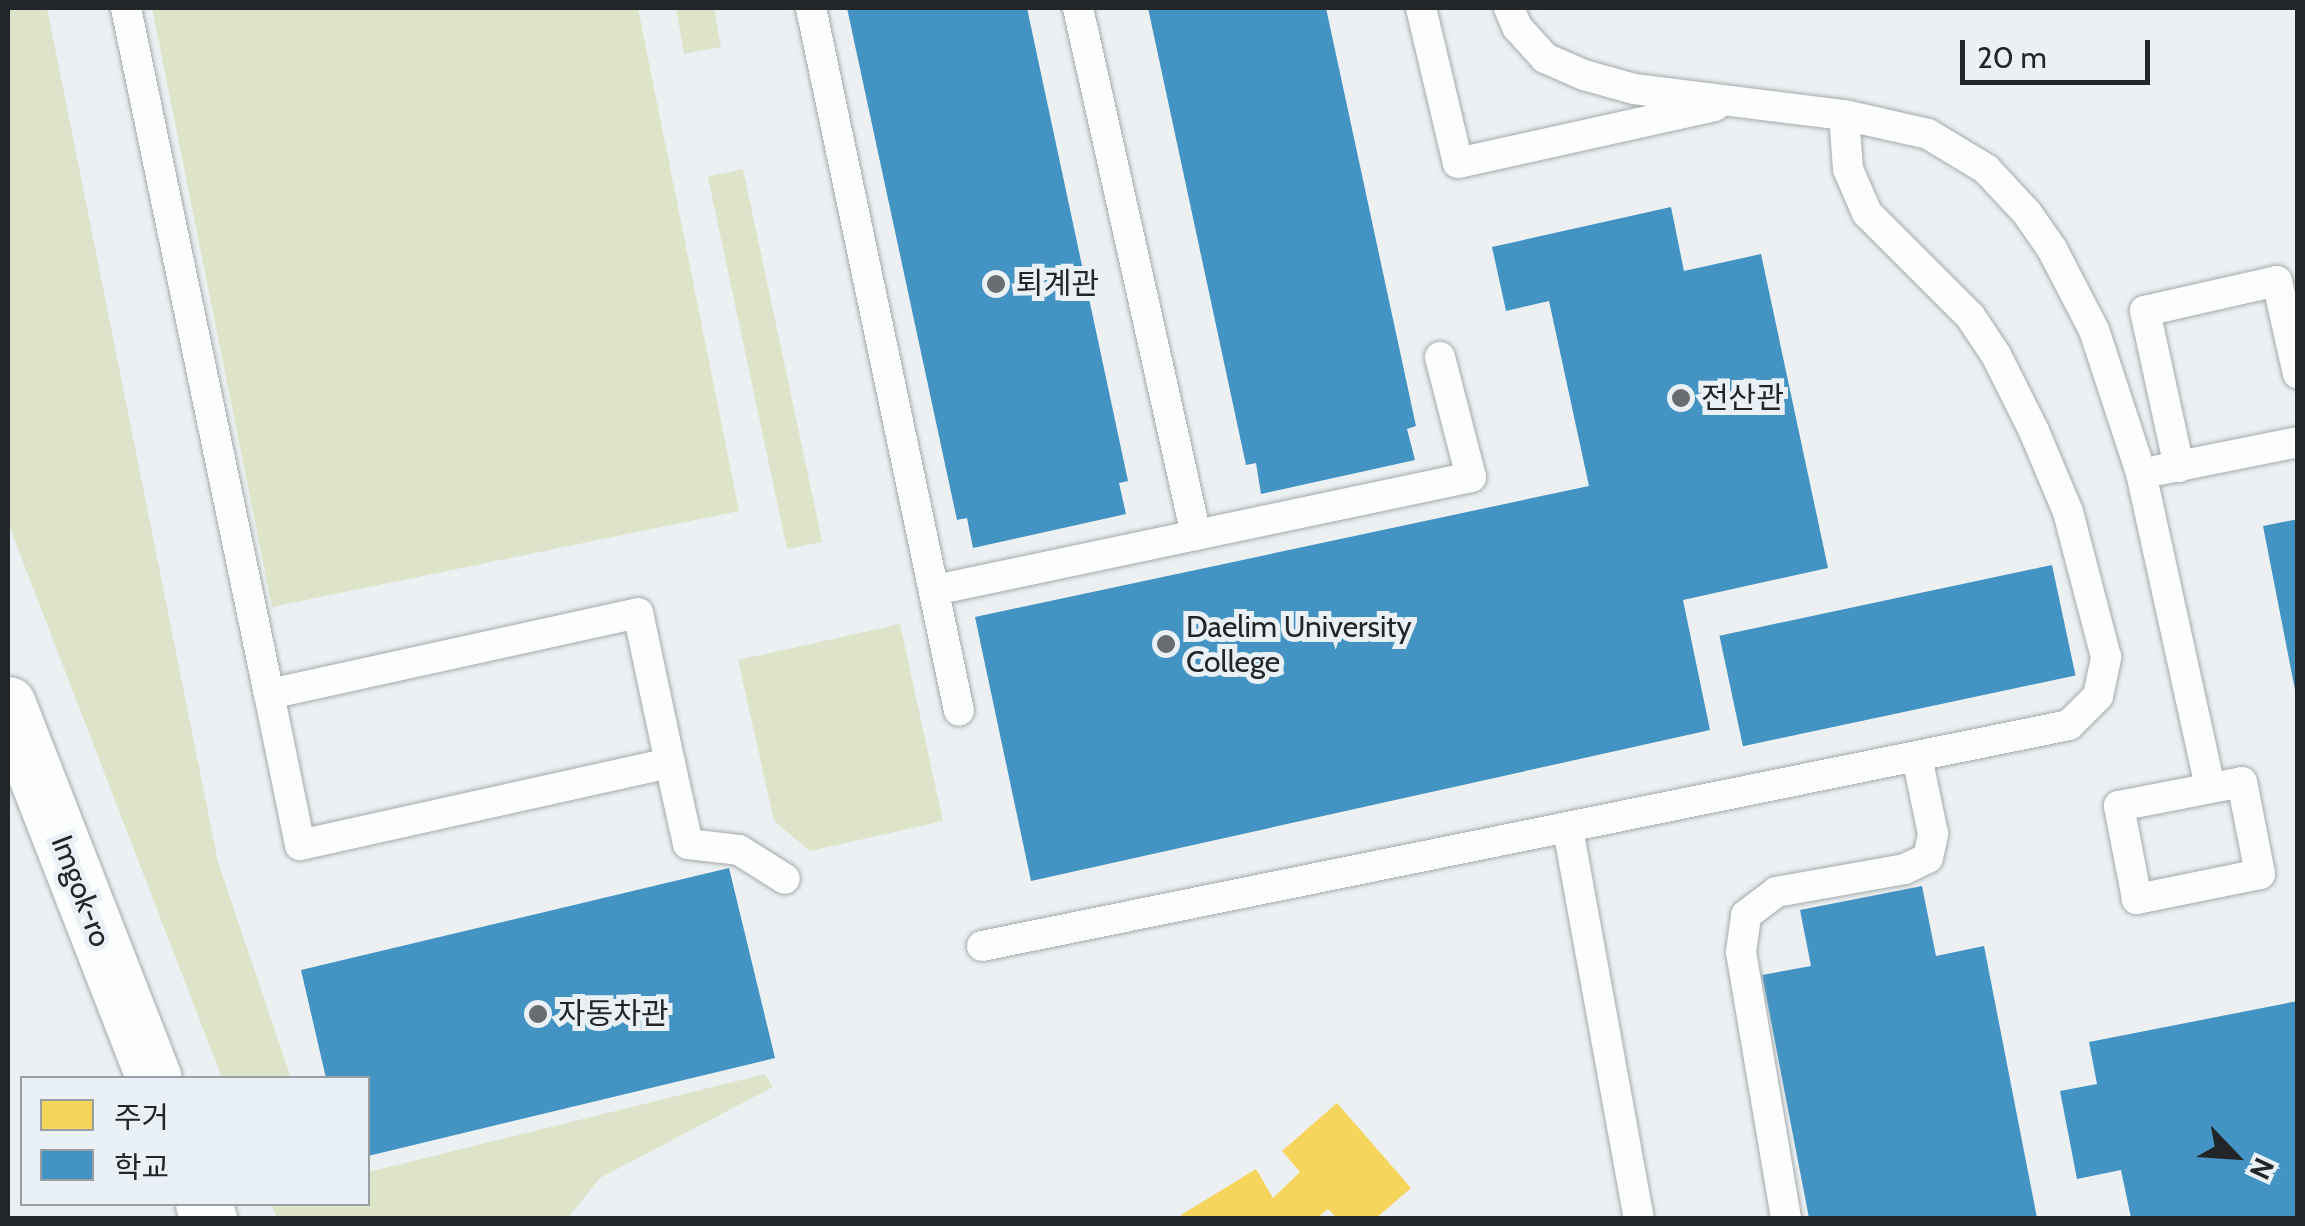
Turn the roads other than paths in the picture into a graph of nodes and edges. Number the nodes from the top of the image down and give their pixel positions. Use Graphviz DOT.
graph roads {
  1 [pos="126,8"];
  2 [pos="810,8"];
  3 [pos="1078,8"];
  4 [pos="1421,8"];
  5 [pos="1509,8"];
  6 [pos="1734,101"];
  7 [pos="1844,115"];
  8 [pos="1440,358"];
  9 [pos="2298,374"];
  10 [pos="2298,442"];
  11 [pos="2180,468"];
  12 [pos="2141,473"];
  13 [pos="1196,535"];
  14 [pos="935,590"];
  15 [pos="268,694"];
  16 [pos="8,704"];
  17 [pos="959,710"];
  18 [pos="1917,757"];
  19 [pos="670,764"];
  20 [pos="2210,788"];
  21 [pos="1568,829"];
  22 [pos="785,879"];
  23 [pos="982,946"];
  24 [pos="153,1076"];
  25 [pos="1640,1218"];
  26 [pos="1786,1218"];
  1 -- 15 [label="lane"];
  2 -- 14 [label="lane"];
  3 -- 13 [label="lane"];
  4 -- 6 [label="lane"];
  5 -- 6 [label="lane"];
  6 -- 7 [label="lane"];
  7 -- 12 [label="lane"];
  7 -- 18 [label="lane"];
  8 -- 13 [label="lane"];
  9 -- 11 [label="lane"];
  10 -- 11 [label="lane"];
  11 -- 12 [label="lane"];
  12 -- 20 [label="lane"];
  13 -- 14 [label="lane"];
  14 -- 17 [label="lane"];
  15 -- 19 [label="lane"];
  15 -- 19 [label="lane"];
  16 -- 24 [label="street, Imgok-ro"];
  18 -- 21 [label="lane"];
  18 -- 26 [label="lane"];
  19 -- 22 [label="lane"];
  20 -- 20 [label="lane"];
  21 -- 23 [label="lane"];
  21 -- 25 [label="lane"];
}
